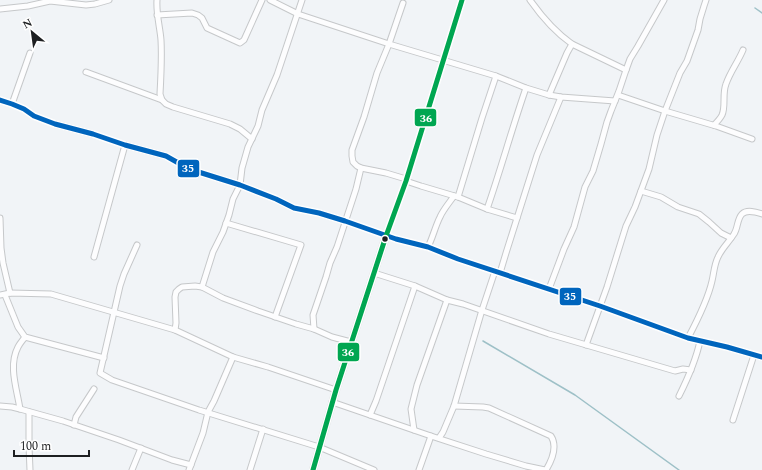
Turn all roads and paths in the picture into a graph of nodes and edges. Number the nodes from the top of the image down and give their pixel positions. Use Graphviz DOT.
graph roads {
  1 [pos="109,0"];
  2 [pos="157,0"];
  3 [pos="262,0"];
  4 [pos="270,0"];
  5 [pos="302,0"];
  6 [pos="462,0"];
  7 [pos="530,0"];
  8 [pos="664,0"];
  9 [pos="706,0"];
  10 [pos="403,3"];
  11 [pos="0,9"];
  12 [pos="298,14"];
  13 [pos="157,15"];
  14 [pos="389,44"];
  15 [pos="572,44"];
  16 [pos="743,50"];
  17 [pos="30,53"];
  18 [pos="443,60"];
  19 [pos="626,70"];
  20 [pos="86,72"];
  21 [pos="496,76"];
  22 [pos="526,88"];
  23 [pos="549,95"];
  24 [pos="618,95"];
  25 [pos="561,97"];
  26 [pos="0,100"];
  27 [pos="162,100"];
  28 [pos="615,101"];
  29 [pos="12,104"];
  30 [pos="664,112"];
  31 [pos="714,125"];
  32 [pos="252,139"];
  33 [pos="752,140"];
  34 [pos="125,146"];
  35 [pos="361,168"];
  36 [pos="406,180"];
  37 [pos="240,185"];
  38 [pos="641,191"];
  39 [pos="456,197"];
  40 [pos="487,209"];
  41 [pos="762,214"];
  42 [pos="0,218"];
  43 [pos="517,218"];
  44 [pos="345,221"];
  45 [pos="226,223"];
  46 [pos="386,236"];
  47 [pos="731,238"];
  48 [pos="137,245"];
  49 [pos="428,247"];
  50 [pos="94,257"];
  51 [pos="498,272"];
  52 [pos="374,273"];
  53 [pos="415,286"];
  54 [pos="202,287"];
  55 [pos="549,289"];
  56 [pos="5,294"];
  57 [pos="447,300"];
  58 [pos="600,306"];
  59 [pos="482,310"];
  60 [pos="114,312"];
  61 [pos="275,317"];
  62 [pos="314,329"];
  63 [pos="175,330"];
  64 [pos="25,337"];
  65 [pos="688,338"];
  66 [pos="700,341"];
  67 [pos="351,342"];
  68 [pos="586,345"];
  69 [pos="754,355"];
  70 [pos="233,356"];
  71 [pos="762,357"];
  72 [pos="104,358"];
  73 [pos="691,370"];
  74 [pos="94,389"];
  75 [pos="336,390"];
  76 [pos="679,396"];
  77 [pos="332,402"];
  78 [pos="0,406"];
  79 [pos="454,406"];
  80 [pos="20,408"];
  81 [pos="29,412"];
  82 [pos="208,412"];
  83 [pos="370,415"];
  84 [pos="733,420"];
  85 [pos="74,425"];
  86 [pos="264,430"];
  87 [pos="414,430"];
  88 [pos="431,436"];
  89 [pos="439,438"];
  90 [pos="319,447"];
  91 [pos="141,448"];
  92 [pos="190,468"];
  93 [pos="421,468"];
  94 [pos="538,469"];
  95 [pos="30,470"];
  96 [pos="132,470"];
  97 [pos="250,470"];
  98 [pos="312,470"];
  99 [pos="374,470"];
  100 [pos="545,470"];
  1 -- 11 [label="street"];
  2 -- 13 [label="street"];
  3 -- 13 [label="street"];
  4 -- 12 [label="street"];
  5 -- 12 [label="street"];
  6 -- 18 [label="street"];
  7 -- 15 [label="street"];
  8 -- 19 [label="street"];
  9 -- 30 [label="street"];
  10 -- 14 [label="street"];
  12 -- 14 [label="street"];
  12 -- 32 [label="street"];
  13 -- 27 [label="street"];
  14 -- 18 [label="street"];
  14 -- 35 [label="street"];
  15 -- 19 [label="street"];
  15 -- 23 [label="street"];
  16 -- 31 [label="street"];
  17 -- 29 [label="street"];
  18 -- 21 [label="street"];
  18 -- 36 [label="street"];
  19 -- 24 [label="street"];
  20 -- 27 [label="street"];
  21 -- 22 [label="street"];
  21 -- 39 [label="street"];
  22 -- 23 [label="street"];
  22 -- 40 [label="street"];
  23 -- 25 [label="street"];
  24 -- 28 [label="street"];
  24 -- 30 [label="street"];
  25 -- 28 [label="street"];
  25 -- 43 [label="street"];
  26 -- 29 [label="street"];
  27 -- 32 [label="street"];
  28 -- 55 [label="street"];
  29 -- 34 [label="street"];
  30 -- 31 [label="street"];
  30 -- 38 [label="street"];
  31 -- 33 [label="street"];
  32 -- 37 [label="street"];
  34 -- 37 [label="street"];
  34 -- 50 [label="street"];
  35 -- 36 [label="street"];
  35 -- 44 [label="street"];
  36 -- 39 [label="street"];
  36 -- 46 [label="street"];
  37 -- 44 [label="street"];
  37 -- 45 [label="street"];
  38 -- 47 [label="street"];
  38 -- 58 [label="street"];
  39 -- 40 [label="street"];
  39 -- 49 [label="street"];
  40 -- 43 [label="street"];
  41 -- 47 [label="street"];
  42 -- 56 [label="street"];
  43 -- 51 [label="street"];
  44 -- 46 [label="street"];
  44 -- 62 [label="street"];
  45 -- 54 [label="street"];
  45 -- 61 [label="street"];
  46 -- 49 [label="street"];
  46 -- 52 [label="street"];
  47 -- 65 [label="street"];
  48 -- 60 [label="street"];
  49 -- 51 [label="street"];
  51 -- 55 [label="street"];
  51 -- 59 [label="street"];
  52 -- 53 [label="street"];
  52 -- 67 [label="street"];
  53 -- 57 [label="street"];
  53 -- 83 [label="street"];
  54 -- 61 [label="street"];
  54 -- 63 [label="street"];
  55 -- 58 [label="street"];
  56 -- 60 [label="street"];
  56 -- 64 [label="street"];
  57 -- 59 [label="street"];
  57 -- 87 [label="street"];
  58 -- 65 [label="street"];
  58 -- 68 [label="street"];
  59 -- 68 [label="street"];
  59 -- 79 [label="street"];
  60 -- 63 [label="street"];
  60 -- 72 [label="street"];
  61 -- 62 [label="street"];
  62 -- 67 [label="street"];
  63 -- 70 [label="street"];
  64 -- 72 [label="street"];
  64 -- 80 [label="street"];
  65 -- 66 [label="street"];
  66 -- 69 [label="street"];
  66 -- 73 [label="street"];
  67 -- 75 [label="street"];
  68 -- 73 [label="street"];
  69 -- 71 [label="street"];
  69 -- 84 [label="street"];
  70 -- 75 [label="street"];
  70 -- 82 [label="street"];
  72 -- 82 [label="street"];
  73 -- 76 [label="street"];
  74 -- 85 [label="street"];
  75 -- 77 [label="street"];
  77 -- 83 [label="street"];
  77 -- 90 [label="street"];
  78 -- 80 [label="street"];
  79 -- 89 [label="street"];
  79 -- 100 [label="street"];
  80 -- 81 [label="street"];
  81 -- 85 [label="street"];
  81 -- 95 [label="street"];
  82 -- 86 [label="street"];
  82 -- 92 [label="street"];
  83 -- 87 [label="street"];
  85 -- 91 [label="street"];
  86 -- 90 [label="street"];
  86 -- 97 [label="street"];
  87 -- 88 [label="street"];
  88 -- 89 [label="street"];
  88 -- 93 [label="street"];
  89 -- 94 [label="street"];
  90 -- 98 [label="street"];
  90 -- 99 [label="street"];
  91 -- 92 [label="street"];
  91 -- 96 [label="street"];
  94 -- 100 [label="street"];
}
